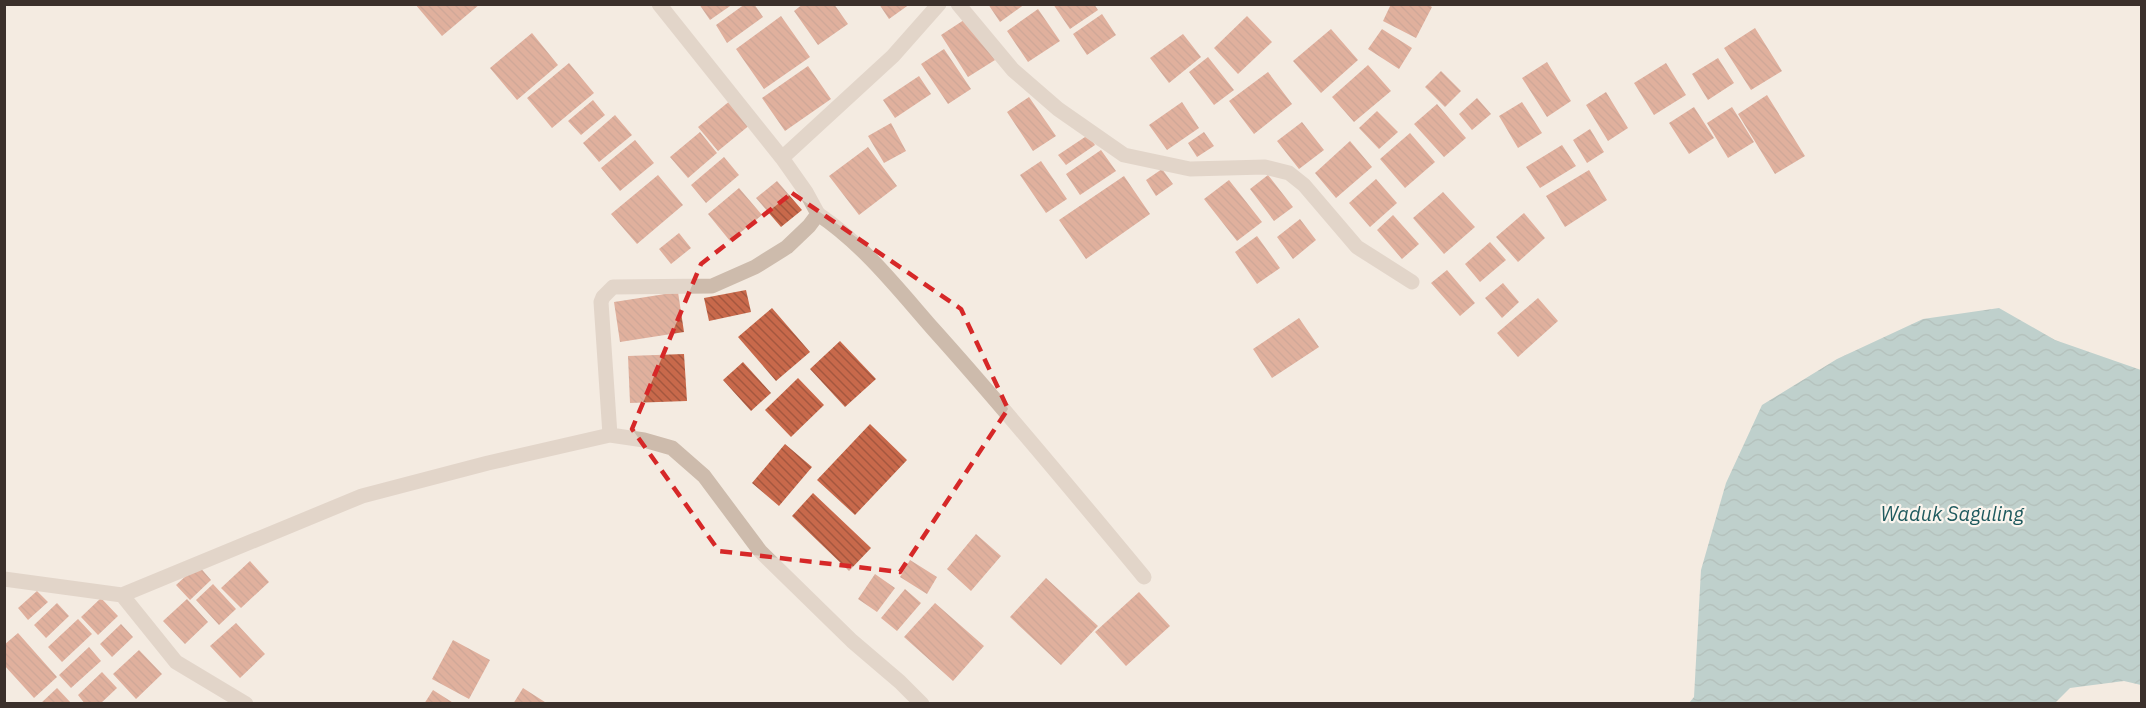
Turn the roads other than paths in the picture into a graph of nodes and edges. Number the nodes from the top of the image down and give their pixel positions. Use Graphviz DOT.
graph roads {
  1 [pos="659,4"];
  2 [pos="939,4"];
  3 [pos="957,4"];
  4 [pos="782,158"];
  5 [pos="818,214"];
  6 [pos="1412,282"];
  7 [pos="610,435"];
  8 [pos="1144,577"];
  9 [pos="4,579"];
  10 [pos="122,595"];
  11 [pos="246,704"];
  12 [pos="922,704"];
  1 -- 4 [label="street"];
  2 -- 4 [label="street"];
  3 -- 6 [label="street"];
  4 -- 5 [label="street"];
  5 -- 7 [label="street"];
  5 -- 8 [label="street"];
  7 -- 10 [label="street"];
  7 -- 12 [label="street"];
  9 -- 10 [label="street"];
  10 -- 11 [label="street"];
}
